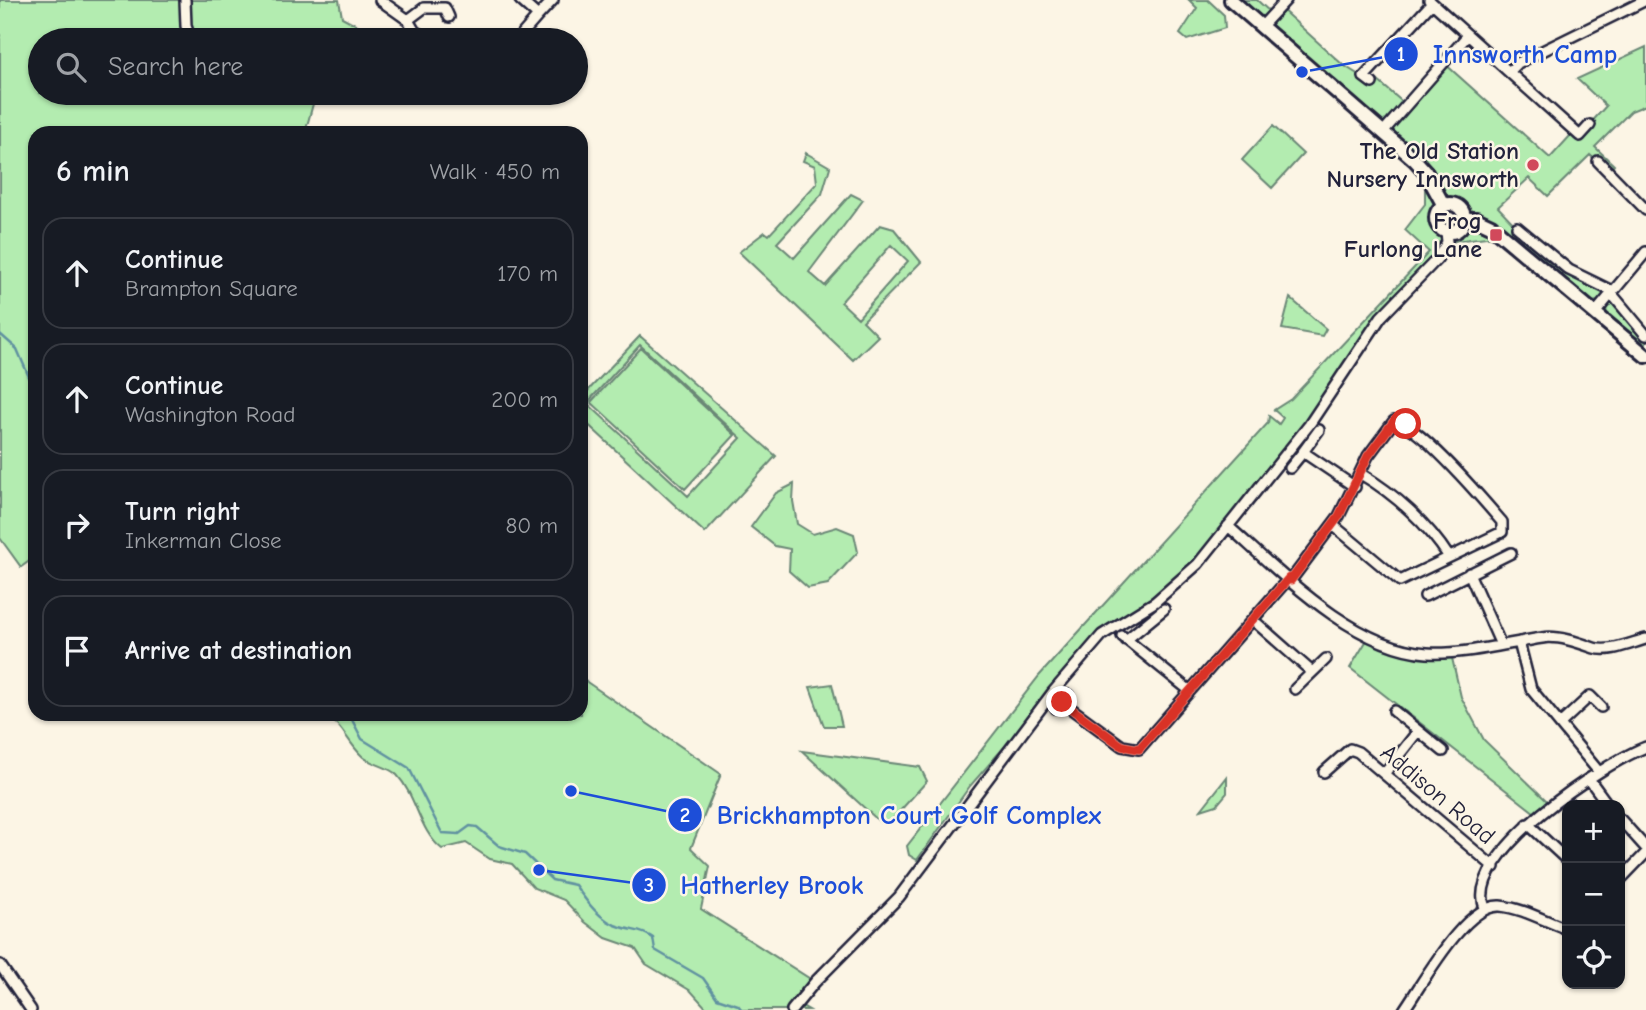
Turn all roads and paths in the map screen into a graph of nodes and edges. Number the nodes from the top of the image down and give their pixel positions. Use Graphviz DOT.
graph roads {
  1 [pos="185,0"];
  2 [pos="380,0"];
  3 [pos="520,0"];
  4 [pos="553,0"];
  5 [pos="1231,0"];
  6 [pos="1286,0"];
  7 [pos="1646,0"];
  8 [pos="1431,1"];
  9 [pos="447,9"];
  10 [pos="538,16"];
  11 [pos="408,20"];
  12 [pos="1261,27"];
  13 [pos="187,28"];
  14 [pos="414,28"];
  15 [pos="528,28"];
  16 [pos="1468,35"];
  17 [pos="1510,71"];
  18 [pos="1372,83"];
  19 [pos="1590,125"];
  20 [pos="1383,132"];
  21 [pos="1598,161"];
  22 [pos="1444,206"];
  23 [pos="1646,210"];
  24 [pos="1464,219"];
  25 [pos="1517,227"];
  26 [pos="1446,231"];
  27 [pos="1646,252"];
  28 [pos="1612,292"];
  29 [pos="1595,312"];
  30 [pos="1646,335"];
  31 [pos="1646,356"];
  32 [pos="1319,430"];
  33 [pos="1303,452"];
  34 [pos="1290,468"];
  35 [pos="1361,474"];
  36 [pos="1355,487"];
  37 [pos="1332,525"];
  38 [pos="1228,526"];
  39 [pos="1511,553"];
  40 [pos="1449,557"];
  41 [pos="1469,573"];
  42 [pos="1290,579"];
  43 [pos="1425,596"];
  44 [pos="1164,609"];
  45 [pos="1253,620"];
  46 [pos="1646,639"];
  47 [pos="1519,642"];
  48 [pos="1501,645"];
  49 [pos="1326,659"];
  50 [pos="1312,672"];
  51 [pos="1295,689"];
  52 [pos="1189,690"];
  53 [pos="1062,702"];
  54 [pos="1601,707"];
  55 [pos="1394,711"];
  56 [pos="1561,723"];
  57 [pos="1418,731"];
  58 [pos="1646,747"];
  59 [pos="1443,751"];
  60 [pos="1324,772"];
  61 [pos="1599,772"];
  62 [pos="1384,774"];
  63 [pos="1589,779"];
  64 [pos="1604,800"];
  65 [pos="1528,824"];
  66 [pos="1625,825"];
  67 [pos="1646,851"];
  68 [pos="1562,855"];
  69 [pos="1494,867"];
  70 [pos="1625,874"];
  71 [pos="1485,908"];
  72 [pos="1562,927"];
  73 [pos="0,965"];
  74 [pos="31,1010"];
  75 [pos="792,1010"];
  76 [pos="1404,1010"];
  1 -- 13 [label="street"];
  2 -- 11 [label="street"];
  3 -- 10 [label="street"];
  4 -- 10 [label="street"];
  5 -- 12 [label="street"];
  6 -- 12 [label="street"];
  7 -- 17 [label="street"];
  8 -- 16 [label="street"];
  8 -- 18 [label="street"];
  9 -- 11 [label="street"];
  10 -- 15 [label="street"];
  11 -- 14 [label="street"];
  12 -- 20 [label="street"];
  16 -- 17 [label="street"];
  16 -- 20 [label="street"];
  17 -- 19 [label="street"];
  20 -- 22 [label="street"];
  21 -- 23 [label="street"];
  22 -- 24 [label="street"];
  22 -- 26 [label="street"];
  24 -- 26 [label="street"];
  24 -- 29 [label="street"];
  25 -- 28 [label="street"];
  26 -- 38 [label="street"];
  27 -- 28 [label="street"];
  28 -- 29 [label="street"];
  28 -- 30 [label="street"];
  29 -- 31 [label="street"];
  32 -- 33 [label="street"];
  33 -- 34 [label="street"];
  33 -- 36 [label="street"];
  35 -- 36 [label="street"];
  35 -- 40 [label="street"];
  35 -- 40 [label="street"];
  36 -- 37 [label="street"];
  37 -- 40 [label="street"];
  37 -- 42 [label="street"];
  38 -- 42 [label="street"];
  38 -- 75 [label="street"];
  39 -- 41 [label="street"];
  41 -- 43 [label="street"];
  41 -- 48 [label="street"];
  42 -- 45 [label="street"];
  42 -- 48 [label="street"];
  44 -- 52 [label="street"];
  45 -- 50 [label="street"];
  45 -- 52 [label="street"];
  46 -- 47 [label="street"];
  47 -- 48 [label="street"];
  47 -- 56 [label="street"];
  49 -- 50 [label="street"];
  50 -- 51 [label="street"];
  52 -- 53 [label="street"];
  54 -- 56 [label="street"];
  55 -- 57 [label="street"];
  56 -- 61 [label="street"];
  57 -- 59 [label="street"];
  57 -- 62 [label="street"];
  58 -- 61 [label="street"];
  60 -- 62 [label="street, Addison Road"];
  61 -- 63 [label="street"];
  62 -- 69 [label="street, Addison Road"];
  63 -- 64 [label="street"];
  63 -- 65 [label="street"];
  65 -- 68 [label="street"];
  65 -- 69 [label="street"];
  66 -- 67 [label="street"];
  67 -- 70 [label="street"];
  69 -- 71 [label="street"];
  71 -- 72 [label="street"];
  71 -- 76 [label="street"];
  73 -- 74 [label="street"];
}
